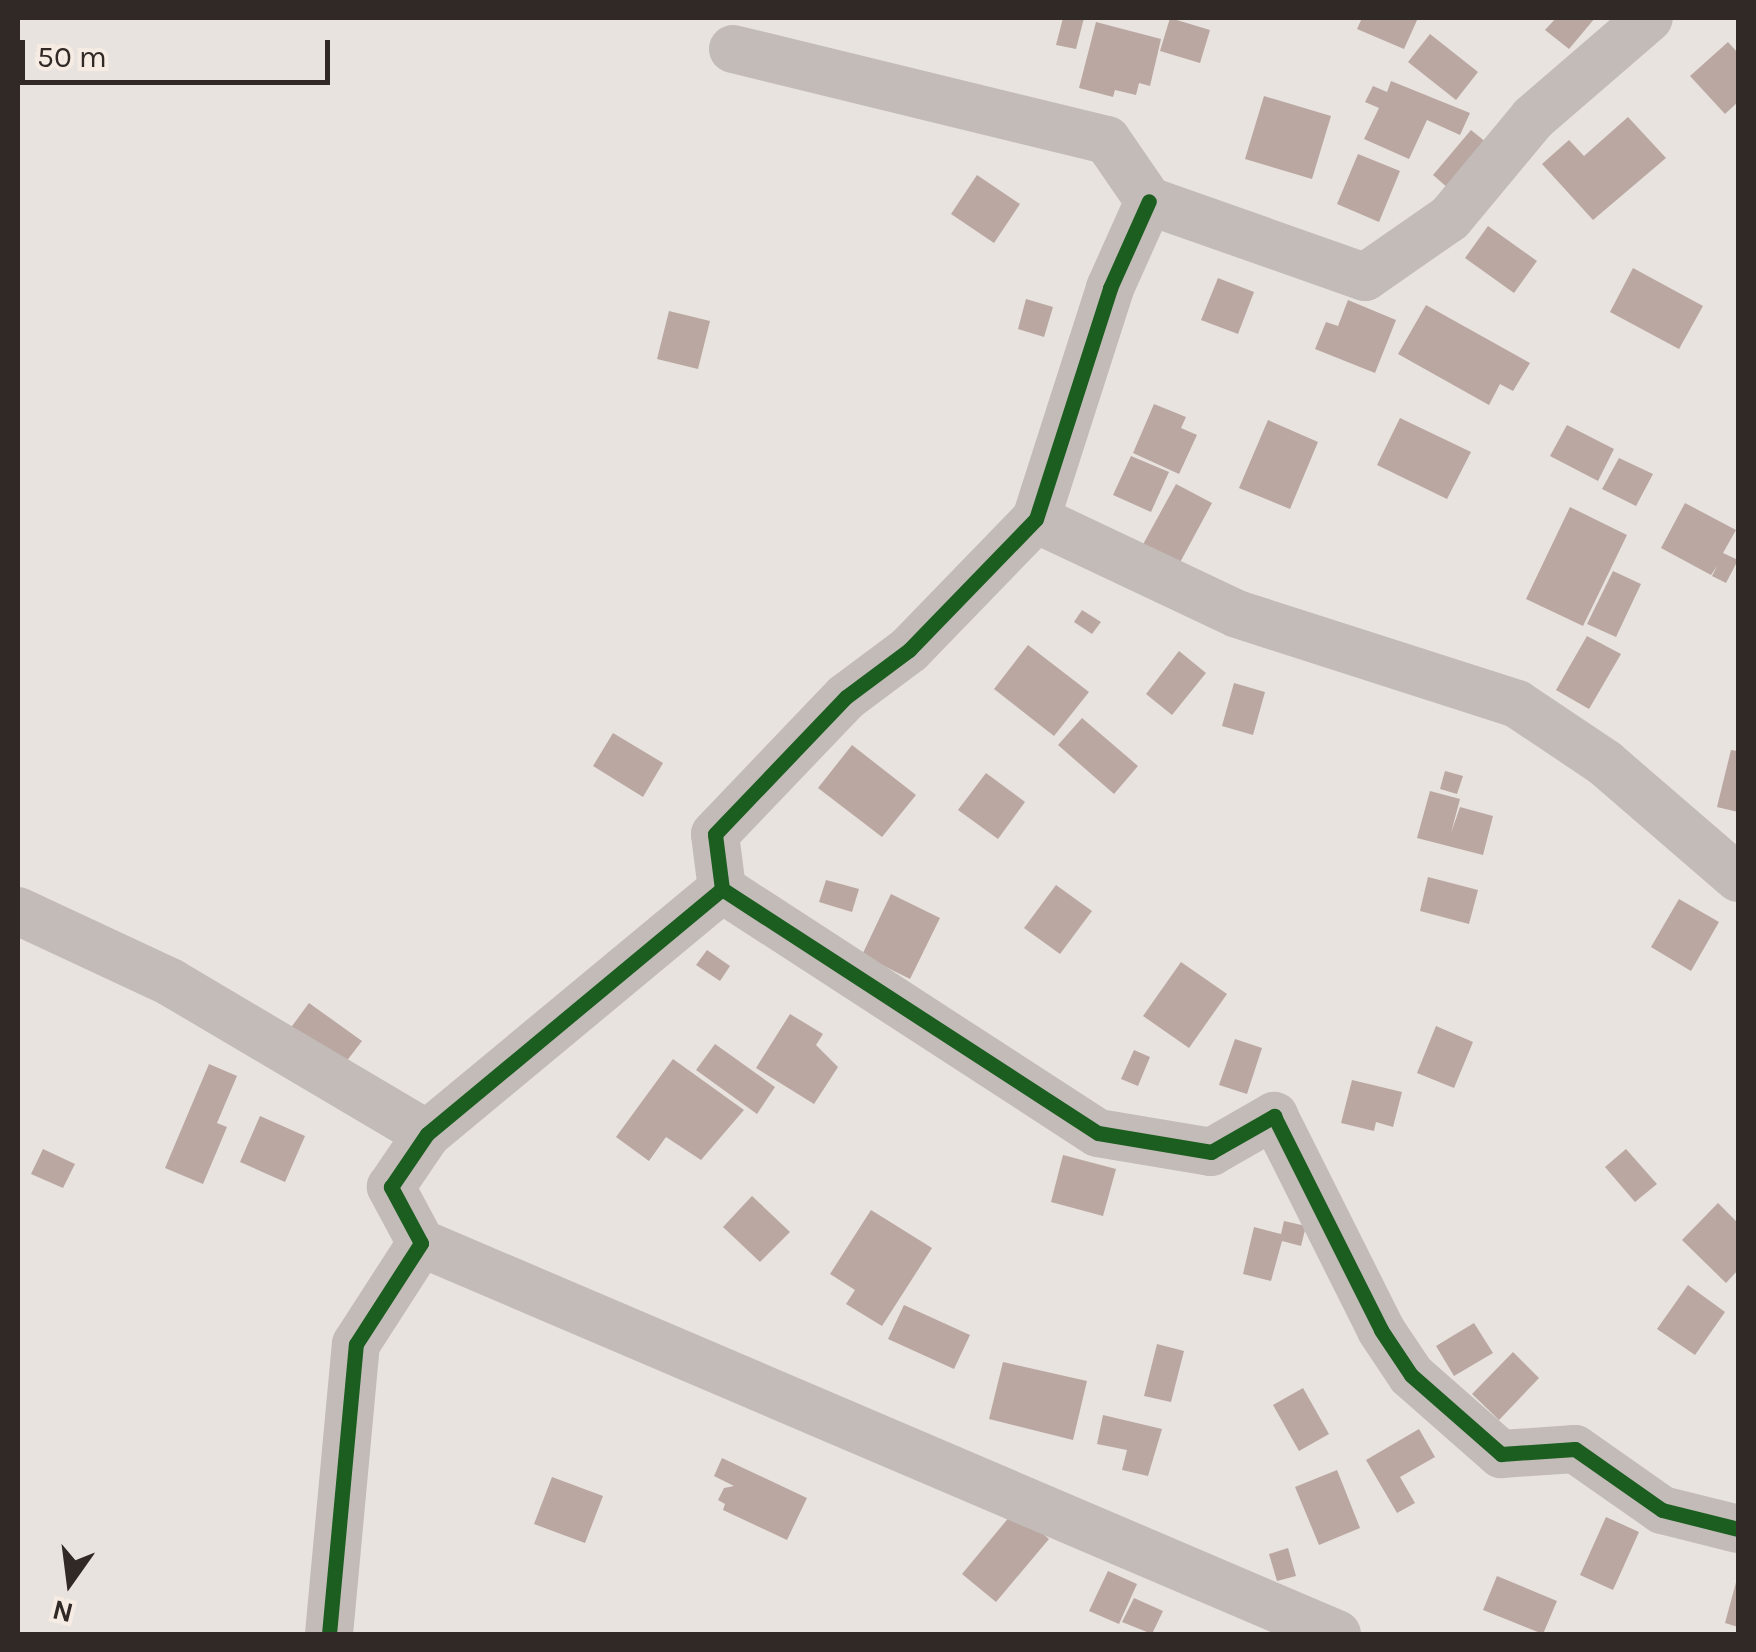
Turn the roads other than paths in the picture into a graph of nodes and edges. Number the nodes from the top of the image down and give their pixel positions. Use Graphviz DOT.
graph roads {
  1 [pos="1644,19"];
  2 [pos="733,49"];
  3 [pos="1149,201"];
  4 [pos="1036,519"];
  5 [pos="1738,878"];
  6 [pos="722,889"];
  7 [pos="18,911"];
  8 [pos="427,1134"];
  9 [pos="420,1242"];
  10 [pos="1738,1529"];
  11 [pos="329,1634"];
  12 [pos="1337,1634"];
  1 -- 3 [label="street"];
  2 -- 3 [label="street"];
  3 -- 4 [label="street"];
  4 -- 5 [label="street"];
  4 -- 6 [label="street"];
  6 -- 8 [label="street"];
  6 -- 10 [label="street"];
  7 -- 8 [label="street"];
  8 -- 9 [label="street"];
  9 -- 11 [label="street"];
  9 -- 12 [label="street"];
}
